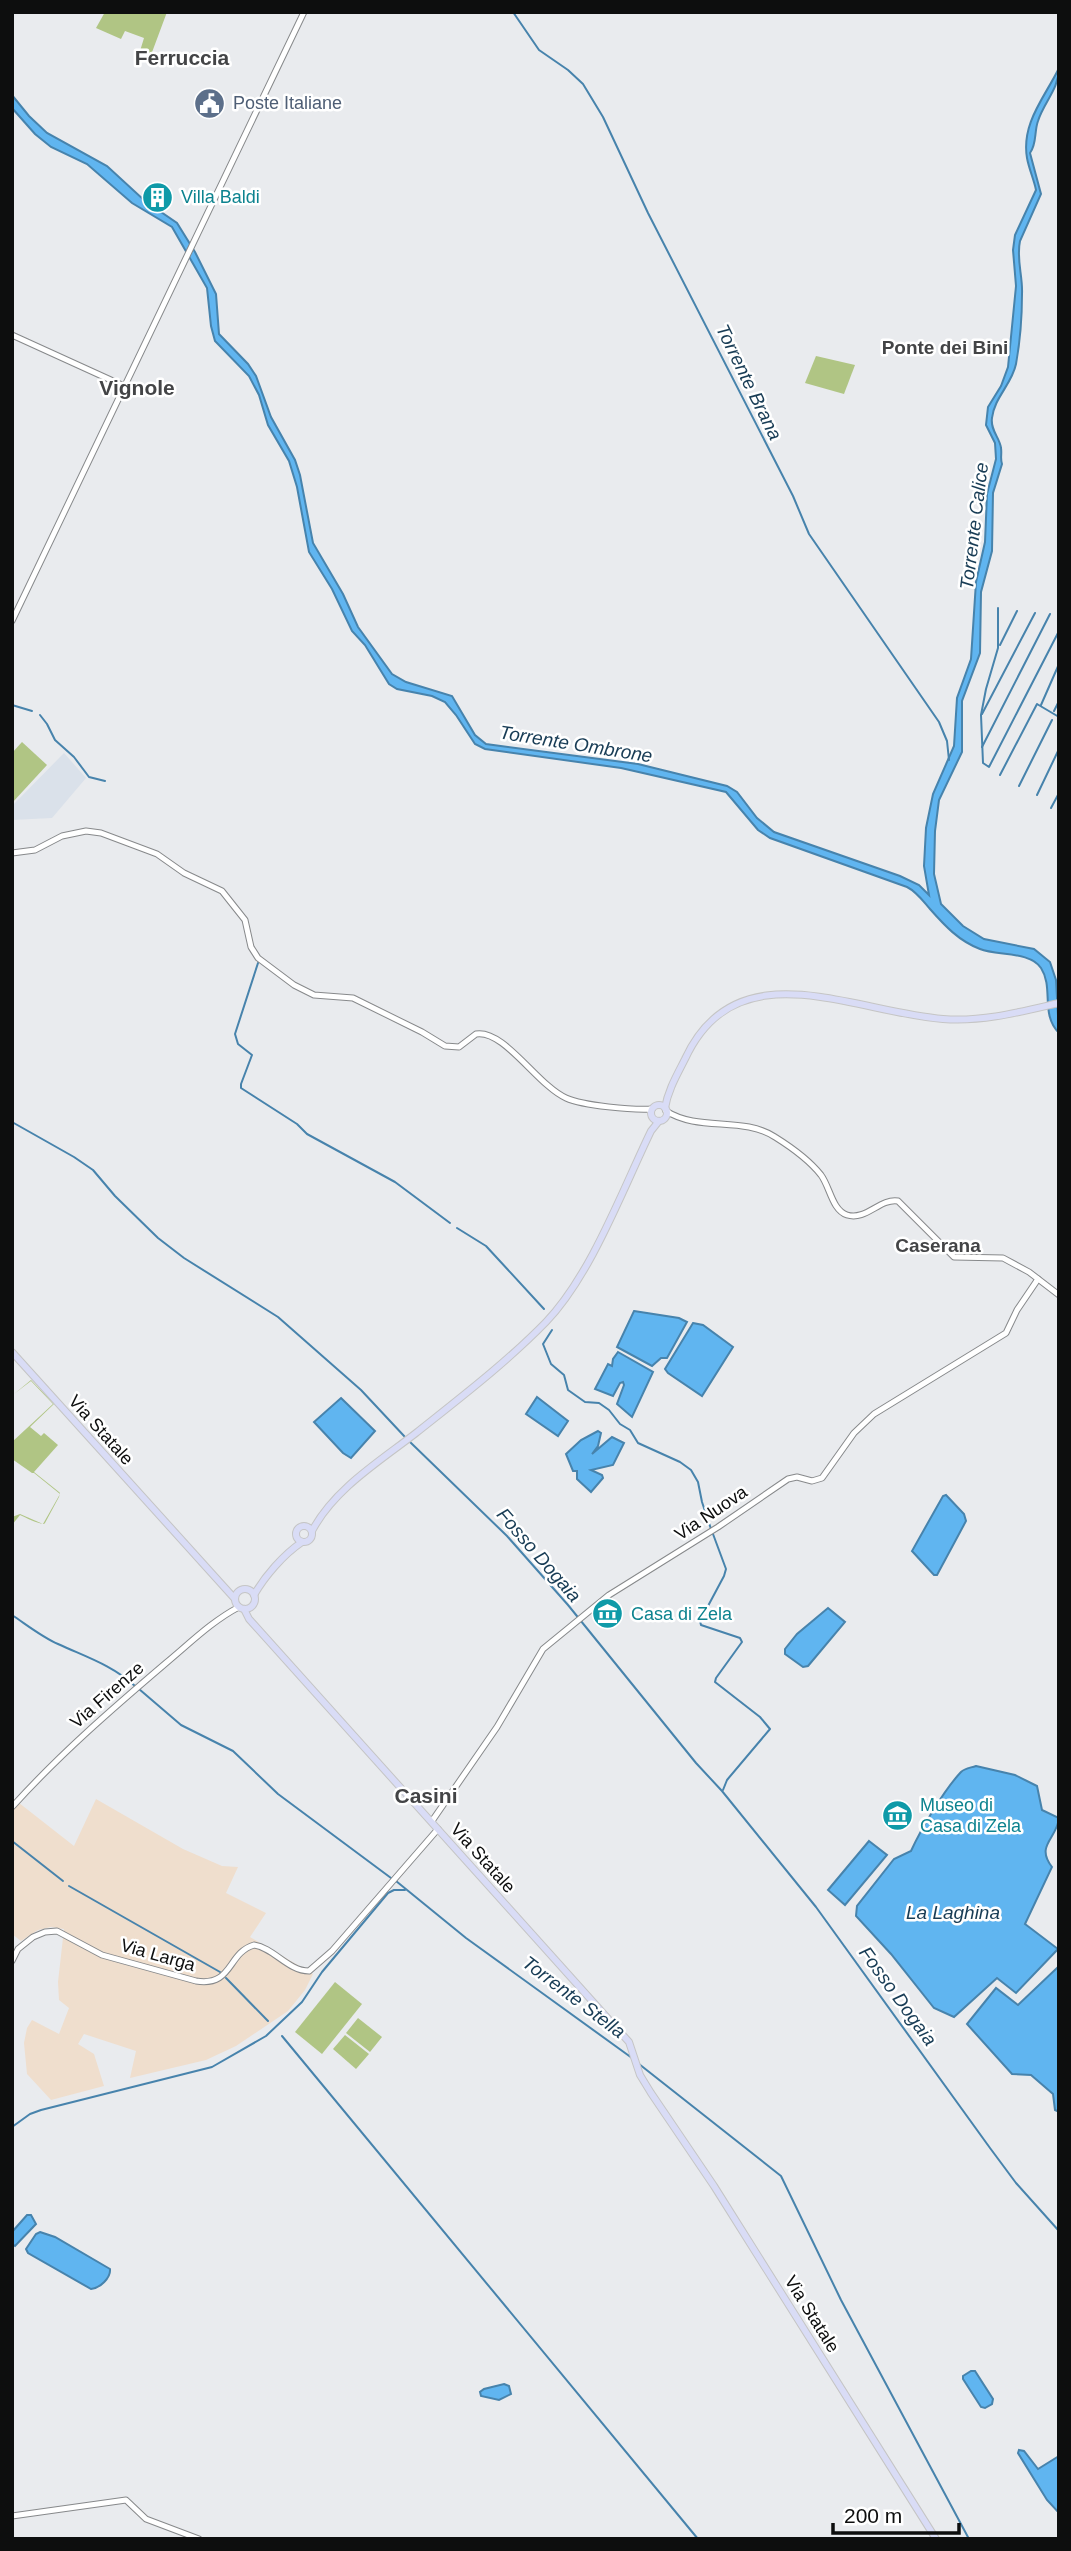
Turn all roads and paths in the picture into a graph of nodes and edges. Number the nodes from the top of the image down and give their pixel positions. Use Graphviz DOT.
graph roads {
  1 [pos="304,12"];
  2 [pos="12,335"];
  3 [pos="124,386"];
  4 [pos="12,621"];
  5 [pos="12,853"];
  6 [pos="1059,1003"];
  7 [pos="659,1113"];
  8 [pos="1038,1279"];
  9 [pos="1059,1295"];
  10 [pos="12,1352"];
  11 [pos="309,1528"];
  12 [pos="299,1539"];
  13 [pos="224,1590"];
  14 [pos="238,1591"];
  15 [pos="251,1592"];
  16 [pos="240,1605"];
  17 [pos="12,1807"];
  18 [pos="432,1821"];
  19 [pos="439,1829"];
  20 [pos="12,1944"];
  21 [pos="22,1945"];
  22 [pos="12,1961"];
  23 [pos="12,2516"];
  24 [pos="199,2539"];
  25 [pos="936,2539"];
  1 -- 3 [label="street"];
  2 -- 3 [label="street"];
  3 -- 4 [label="street"];
  5 -- 7 [label="street"];
  6 -- 7 [label="main road"];
  7 -- 8 [label="street"];
  7 -- 11 [label="main road"];
  8 -- 9 [label="street"];
  8 -- 18 [label="street, Via Nuova"];
  10 -- 13 [label="main road, Via Statale"];
  11 -- 12 [label="main road"];
  11 -- 12 [label="main road"];
  12 -- 15 [label="main road"];
  13 -- 14 [label="main road"];
  13 -- 16 [label="main road, Via Statale"];
  14 -- 15 [label="main road"];
  14 -- 16 [label="main road"];
  15 -- 16 [label="main road"];
  16 -- 17 [label="street, Via Firenze"];
  16 -- 18 [label="main road, Via Statale"];
  18 -- 19 [label="main road, Via Statale"];
  19 -- 21 [label="street, Via Larga"];
  19 -- 25 [label="main road, Via Statale"];
  20 -- 21 [label="street"];
  21 -- 22 [label="street"];
  23 -- 24 [label="street"];
}
